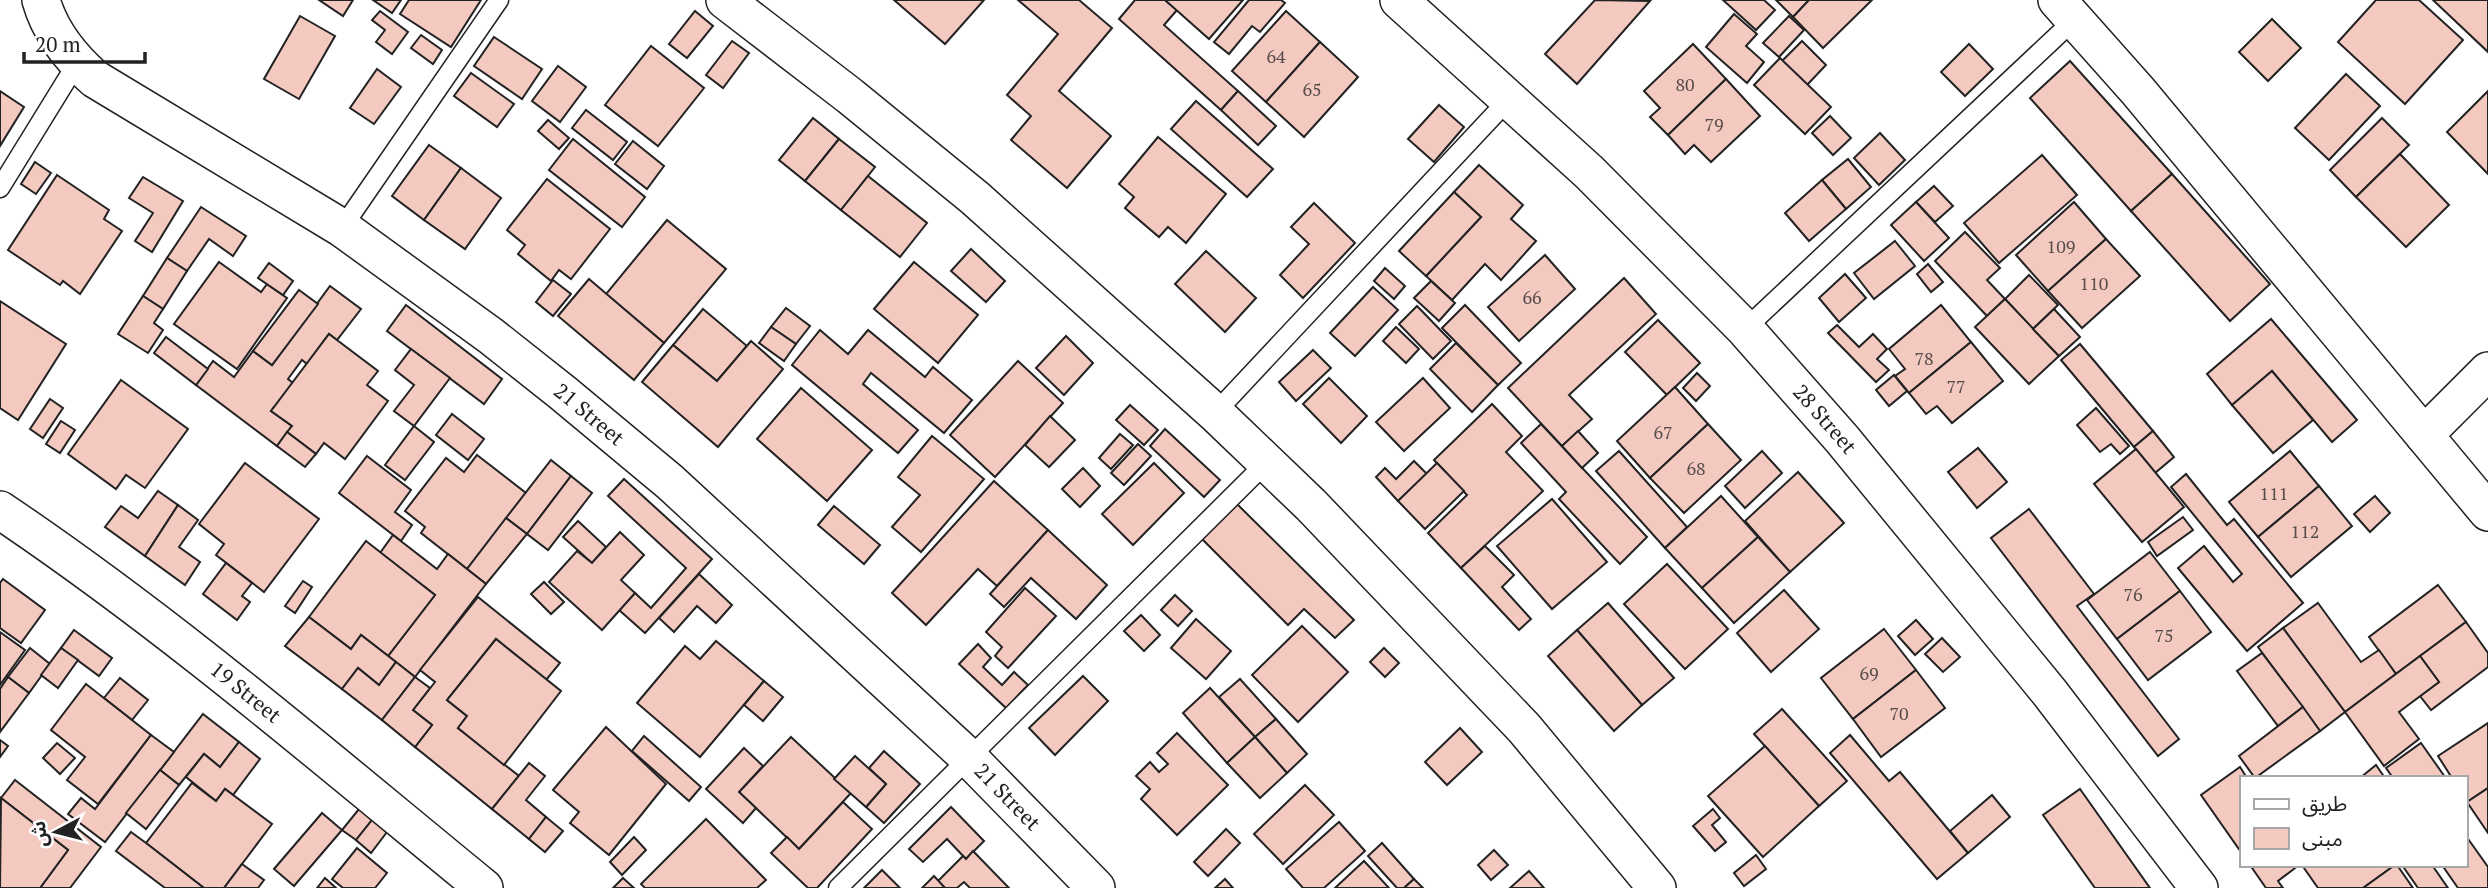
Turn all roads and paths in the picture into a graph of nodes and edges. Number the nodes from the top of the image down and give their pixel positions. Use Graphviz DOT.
graph roads {
  1 [pos="41,0"];
  2 [pos="499,0"];
  3 [pos="725,0"];
  4 [pos="1399,0"];
  5 [pos="2066,10"];
  6 [pos="77,63"];
  7 [pos="1509,99"];
  8 [pos="0,188"];
  9 [pos="342,228"];
  10 [pos="1745,329"];
  11 [pos="2488,371"];
  12 [pos="1215,413"];
  13 [pos="2424,435"];
  14 [pos="1266,463"];
  15 [pos="0,510"];
  16 [pos="2488,512"];
  17 [pos="969,758"];
  18 [pos="480,887"];
  19 [pos="838,888"];
  20 [pos="1096,888"];
  21 [pos="1657,888"];
  22 [pos="2199,888"];
  1 -- 6 [label="street, 21 Street"];
  2 -- 9 [label="lane"];
  3 -- 12 [label="street"];
  4 -- 7 [label="street, 28 Street"];
  5 -- 10 [label="lane"];
  5 -- 13 [label="street"];
  6 -- 8 [label="lane"];
  6 -- 9 [label="street, 21 Street"];
  7 -- 10 [label="street, 28 Street"];
  7 -- 12 [label="lane"];
  9 -- 17 [label="street, 21 Street"];
  10 -- 22 [label="street, 28 Street"];
  11 -- 13 [label="street"];
  12 -- 14 [label="street"];
  13 -- 16 [label="street"];
  14 -- 17 [label="lane"];
  14 -- 21 [label="street"];
  15 -- 18 [label="street, 19 Street"];
  17 -- 19 [label="lane"];
  17 -- 20 [label="street, 21 Street"];
}
